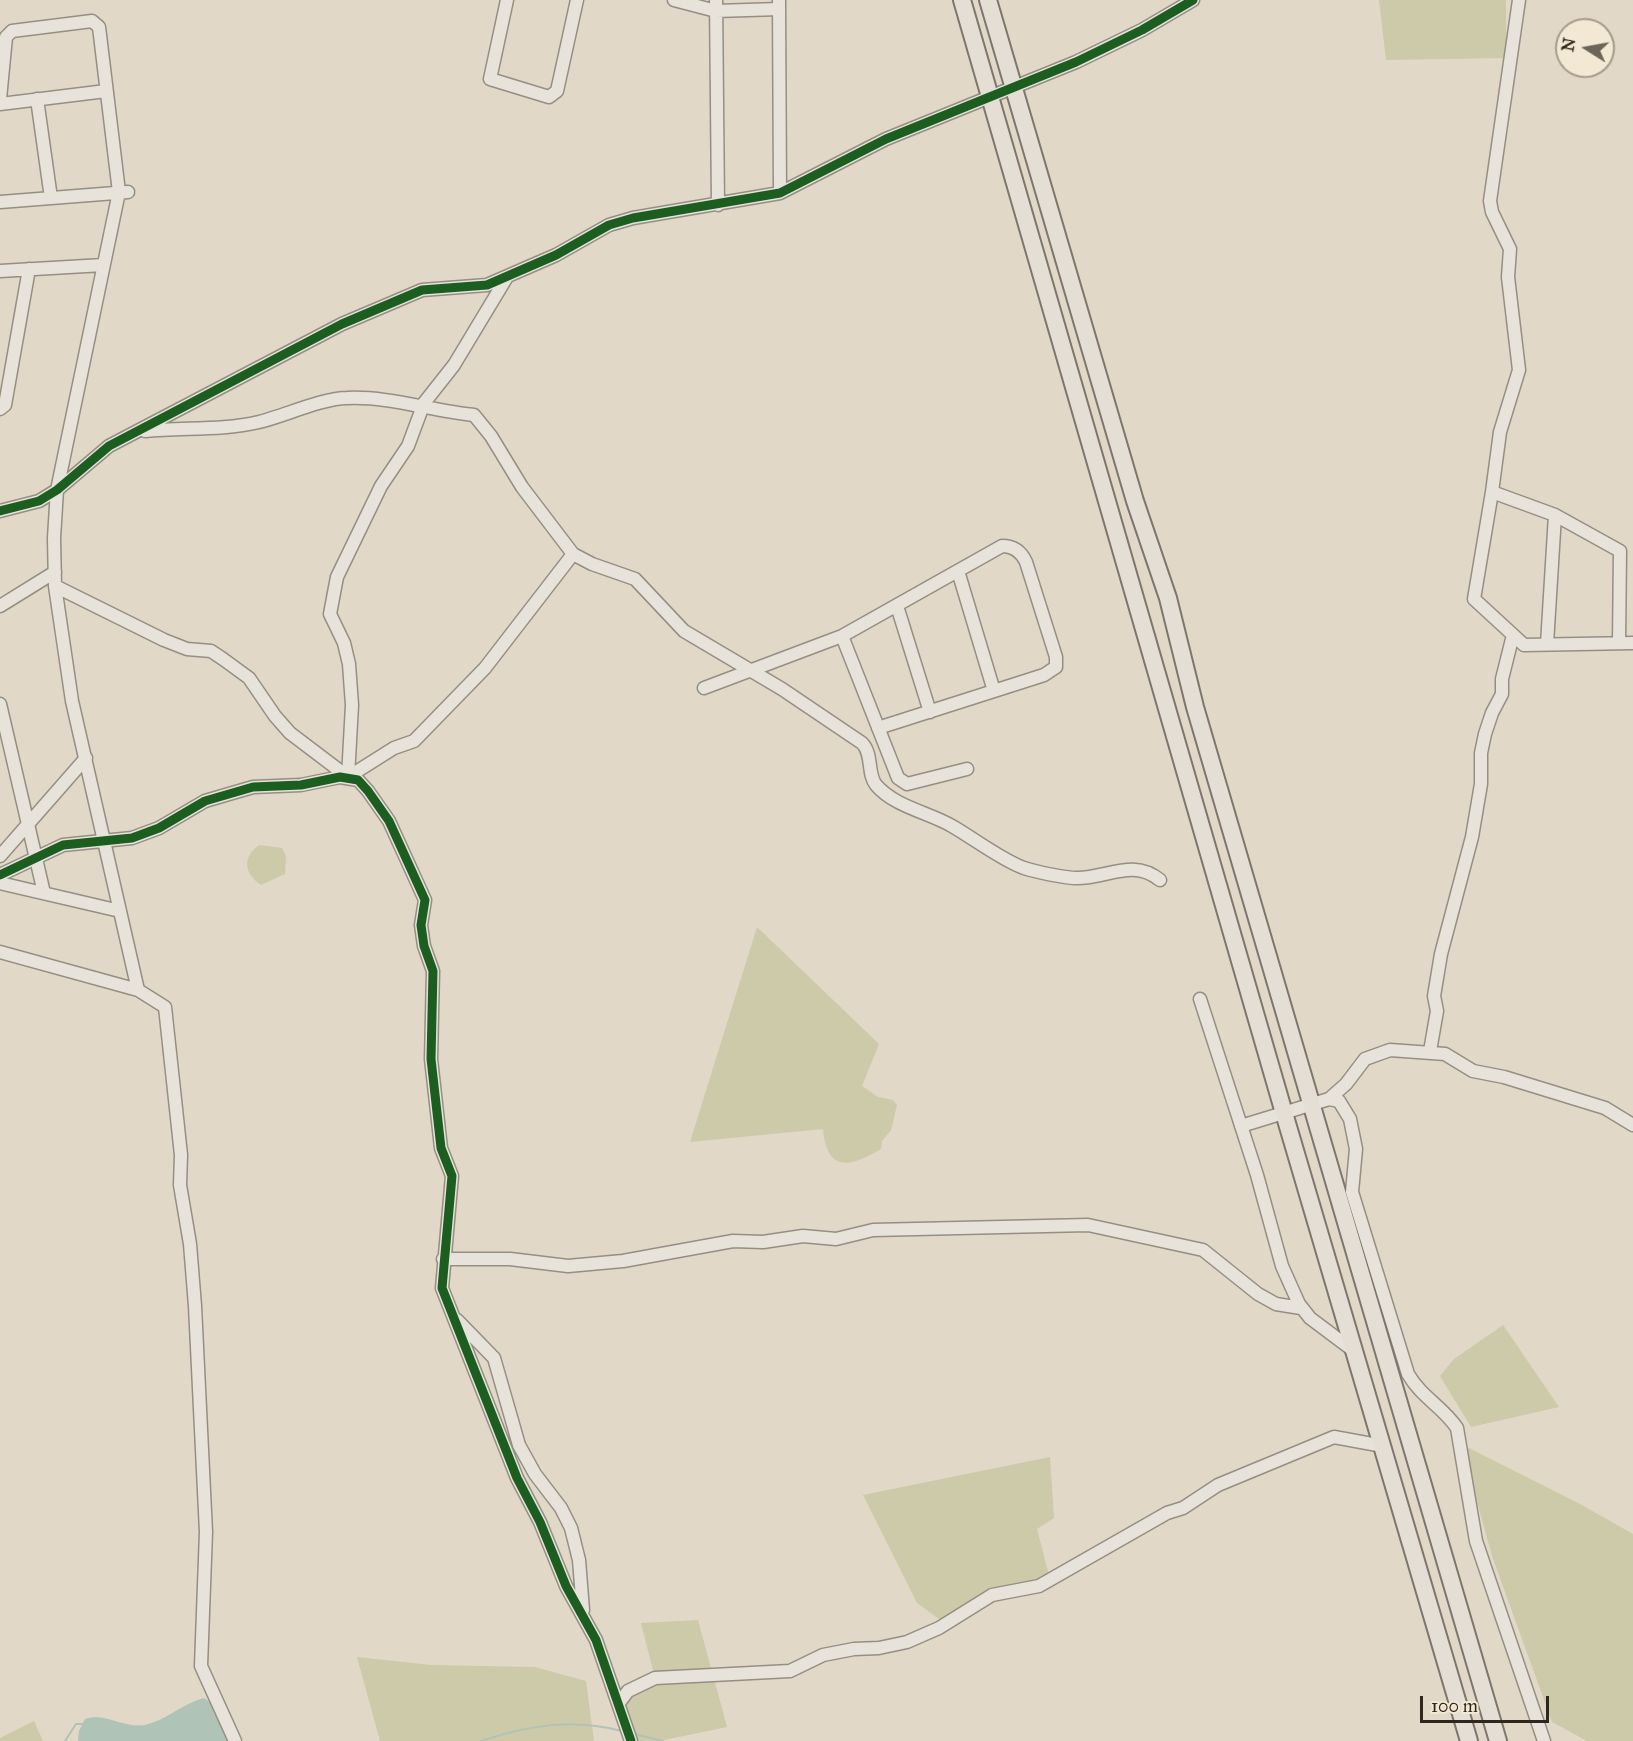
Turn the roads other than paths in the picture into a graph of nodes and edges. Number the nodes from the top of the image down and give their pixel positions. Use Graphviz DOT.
graph roads {
  1 [pos="507,0"];
  2 [pos="577,0"];
  3 [pos="674,0"];
  4 [pos="963,0"];
  5 [pos="988,0"];
  6 [pos="1192,0"];
  7 [pos="1519,0"];
  8 [pos="716,5"];
  9 [pos="779,5"];
  10 [pos="0,24"];
  11 [pos="12,31"];
  12 [pos="1013,87"];
  13 [pos="106,91"];
  14 [pos="989,97"];
  15 [pos="37,99"];
  16 [pos="0,101"];
  17 [pos="123,192"];
  18 [pos="780,193"];
  19 [pos="51,198"];
  20 [pos="0,202"];
  21 [pos="718,206"];
  22 [pos="104,265"];
  23 [pos="29,269"];
  24 [pos="0,271"];
  25 [pos="508,276"];
  26 [pos="421,408"];
  27 [pos="0,409"];
  28 [pos="141,432"];
  29 [pos="57,490"];
  30 [pos="1492,492"];
  31 [pos="0,511"];
  32 [pos="1555,515"];
  33 [pos="573,554"];
  34 [pos="958,571"];
  35 [pos="55,572"];
  36 [pos="1627,574"];
  37 [pos="55,586"];
  38 [pos="0,606"];
  39 [pos="897,606"];
  40 [pos="1513,635"];
  41 [pos="842,636"];
  42 [pos="1619,643"];
  43 [pos="1547,644"];
  44 [pos="1633,644"];
  45 [pos="751,670"];
  46 [pos="704,687"];
  47 [pos="994,691"];
  48 [pos="0,704"];
  49 [pos="930,712"];
  50 [pos="878,728"];
  51 [pos="86,758"];
  52 [pos="967,769"];
  53 [pos="348,777"];
  54 [pos="28,825"];
  55 [pos="104,842"];
  56 [pos="0,856"];
  57 [pos="35,856"];
  58 [pos="0,875"];
  59 [pos="1160,880"];
  60 [pos="0,883"];
  61 [pos="44,893"];
  62 [pos="120,911"];
  63 [pos="0,952"];
  64 [pos="138,990"];
  65 [pos="1200,999"];
  66 [pos="1430,1051"];
  67 [pos="1329,1099"];
  68 [pos="1312,1104"];
  69 [pos="1284,1113"];
  70 [pos="1633,1125"];
  71 [pos="1241,1126"];
  72 [pos="443,1259"];
  73 [pos="1301,1308"];
  74 [pos="451,1313"];
  75 [pos="1355,1352"];
  76 [pos="1383,1446"];
  77 [pos="584,1614"];
  78 [pos="619,1703"];
  79 [pos="235,1741"];
  80 [pos="631,1741"];
  81 [pos="1469,1741"];
  82 [pos="1498,1741"];
  83 [pos="1544,1741"];
  1 -- 2 [label="street"];
  3 -- 8 [label="street"];
  4 -- 14 [label="highway"];
  5 -- 12 [label="highway"];
  6 -- 12 [label="street"];
  7 -- 30 [label="street"];
  8 -- 9 [label="street"];
  8 -- 21 [label="street"];
  9 -- 18 [label="street"];
  10 -- 11 [label="street"];
  11 -- 13 [label="street"];
  11 -- 16 [label="street"];
  12 -- 14 [label="street"];
  12 -- 68 [label="highway"];
  13 -- 15 [label="street"];
  13 -- 17 [label="street"];
  14 -- 18 [label="street"];
  14 -- 69 [label="highway"];
  15 -- 16 [label="street"];
  15 -- 19 [label="street"];
  17 -- 19 [label="street"];
  17 -- 22 [label="street"];
  18 -- 21 [label="street"];
  19 -- 20 [label="street"];
  21 -- 25 [label="street"];
  22 -- 23 [label="street"];
  22 -- 29 [label="street"];
  23 -- 24 [label="street"];
  23 -- 27 [label="street"];
  25 -- 26 [label="street"];
  25 -- 28 [label="street"];
  26 -- 28 [label="street"];
  26 -- 33 [label="street"];
  26 -- 53 [label="street"];
  28 -- 29 [label="street"];
  29 -- 31 [label="street"];
  29 -- 35 [label="street"];
  30 -- 32 [label="street"];
  30 -- 40 [label="street"];
  32 -- 36 [label="street"];
  32 -- 43 [label="street"];
  33 -- 45 [label="street"];
  33 -- 53 [label="street"];
  34 -- 39 [label="street"];
  34 -- 47 [label="street"];
  34 -- 47 [label="street"];
  35 -- 37 [label="street"];
  35 -- 38 [label="street"];
  36 -- 42 [label="street"];
  37 -- 51 [label="street"];
  37 -- 53 [label="street"];
  39 -- 41 [label="street"];
  39 -- 49 [label="street"];
  40 -- 43 [label="street"];
  40 -- 66 [label="street"];
  41 -- 45 [label="street"];
  41 -- 50 [label="street"];
  42 -- 43 [label="street"];
  42 -- 44 [label="street"];
  45 -- 46 [label="street"];
  45 -- 59 [label="street"];
  47 -- 49 [label="street"];
  48 -- 54 [label="street"];
  49 -- 50 [label="street"];
  50 -- 52 [label="street"];
  51 -- 54 [label="street"];
  51 -- 55 [label="street"];
  53 -- 55 [label="street"];
  53 -- 72 [label="street"];
  54 -- 56 [label="street"];
  54 -- 57 [label="street"];
  55 -- 57 [label="street"];
  55 -- 62 [label="street"];
  57 -- 58 [label="street"];
  57 -- 61 [label="street"];
  60 -- 61 [label="street"];
  61 -- 62 [label="street"];
  62 -- 64 [label="street"];
  63 -- 64 [label="street"];
  64 -- 79 [label="street"];
  65 -- 71 [label="street"];
  66 -- 67 [label="street"];
  66 -- 70 [label="street"];
  67 -- 68 [label="street"];
  67 -- 83 [label="street"];
  68 -- 69 [label="street"];
  68 -- 82 [label="highway"];
  69 -- 71 [label="street"];
  69 -- 75 [label="highway"];
  71 -- 73 [label="street"];
  72 -- 73 [label="street"];
  72 -- 74 [label="street"];
  73 -- 75 [label="street"];
  74 -- 77 [label="street"];
  74 -- 77 [label="street"];
  75 -- 76 [label="highway"];
  76 -- 78 [label="street"];
  76 -- 81 [label="highway"];
  77 -- 78 [label="street"];
  78 -- 80 [label="street"];
}
